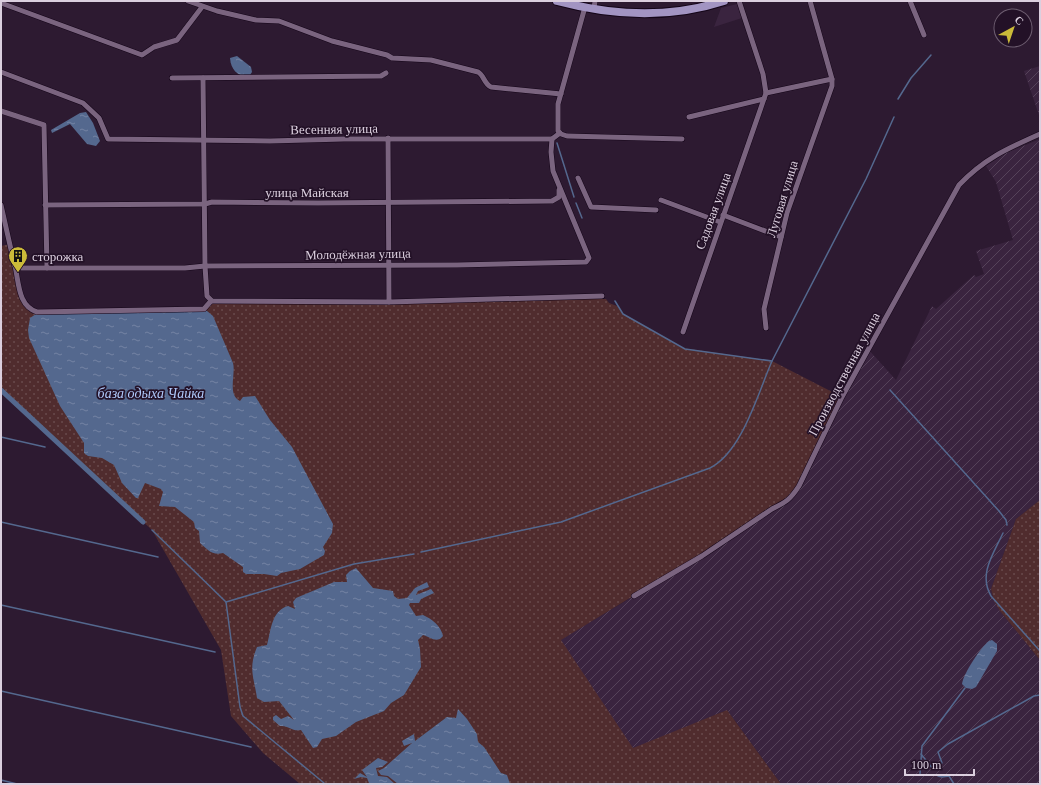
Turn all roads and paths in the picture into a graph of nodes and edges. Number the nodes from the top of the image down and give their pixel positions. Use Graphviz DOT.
graph roads {
  1 [pos="188,1"];
  2 [pos="557,1"];
  3 [pos="724,1"];
  4 [pos="739,1"];
  5 [pos="810,1"];
  6 [pos="910,1"];
  7 [pos="1,3"];
  8 [pos="591,6"];
  9 [pos="202,7"];
  10 [pos="924,35"];
  11 [pos="1,72"];
  12 [pos="386,73"];
  13 [pos="172,78"];
  14 [pos="203,78"];
  15 [pos="832,79"];
  16 [pos="766,92"];
  17 [pos="560,94"];
  18 [pos="764,99"];
  19 [pos="1,111"];
  20 [pos="689,117"];
  21 [pos="560,133"];
  22 [pos="1040,134"];
  23 [pos="388,138"];
  24 [pos="552,139"];
  25 [pos="682,140"];
  26 [pos="203,141"];
  27 [pos="578,178"];
  28 [pos="559,189"];
  29 [pos="661,200"];
  30 [pos="388,202"];
  31 [pos="205,204"];
  32 [pos="1,205"];
  33 [pos="46,205"];
  34 [pos="656,210"];
  35 [pos="723,215"];
  36 [pos="720,222"];
  37 [pos="781,237"];
  38 [pos="388,264"];
  39 [pos="15,266"];
  40 [pos="205,266"];
  41 [pos="47,268"];
  42 [pos="602,296"];
  43 [pos="211,301"];
  44 [pos="389,302"];
  45 [pos="766,328"];
  46 [pos="683,332"];
  47 [pos="634,596"];
  1 -- 9 [label="street"];
  2 -- 8 [label="main road"];
  3 -- 8 [label="main road"];
  4 -- 16 [label="street"];
  5 -- 15 [label="street"];
  6 -- 10 [label="street"];
  7 -- 9 [label="street"];
  8 -- 17 [label="street"];
  9 -- 17 [label="street"];
  11 -- 26 [label="street, Весенняя улица"];
  12 -- 14 [label="street"];
  13 -- 14 [label="street"];
  14 -- 26 [label="street"];
  15 -- 16 [label="street"];
  15 -- 37 [label="street, Луговая улица"];
  16 -- 18 [label="street, Садовая улица"];
  17 -- 21 [label="street"];
  18 -- 20 [label="street"];
  18 -- 35 [label="street, Садовая улица"];
  19 -- 33 [label="street"];
  21 -- 24 [label="street"];
  21 -- 25 [label="street"];
  22 -- 47 [label="street, Производственная улица"];
  23 -- 24 [label="street, Весенняя улица"];
  23 -- 26 [label="street, Весенняя улица"];
  23 -- 30 [label="street"];
  24 -- 28 [label="street, Молодёжная улица"];
  26 -- 31 [label="street"];
  27 -- 34 [label="street"];
  28 -- 30 [label="street, улица Майская"];
  28 -- 38 [label="street, Молодёжная улица"];
  29 -- 36 [label="street"];
  30 -- 31 [label="street, улица Майская"];
  30 -- 38 [label="street"];
  31 -- 33 [label="street, улица Майская"];
  31 -- 40 [label="street"];
  32 -- 39 [label="street"];
  33 -- 41 [label="street"];
  35 -- 36 [label="street, Садовая улица"];
  35 -- 37 [label="street"];
  36 -- 46 [label="street, Садовая улица"];
  37 -- 45 [label="street, Луговая улица"];
  38 -- 40 [label="street, Молодёжная улица"];
  38 -- 44 [label="street"];
  39 -- 41 [label="street, Молодёжная улица"];
  39 -- 43 [label="street"];
  40 -- 41 [label="street, Молодёжная улица"];
  40 -- 43 [label="street"];
  42 -- 44 [label="street"];
  43 -- 44 [label="street"];
}
